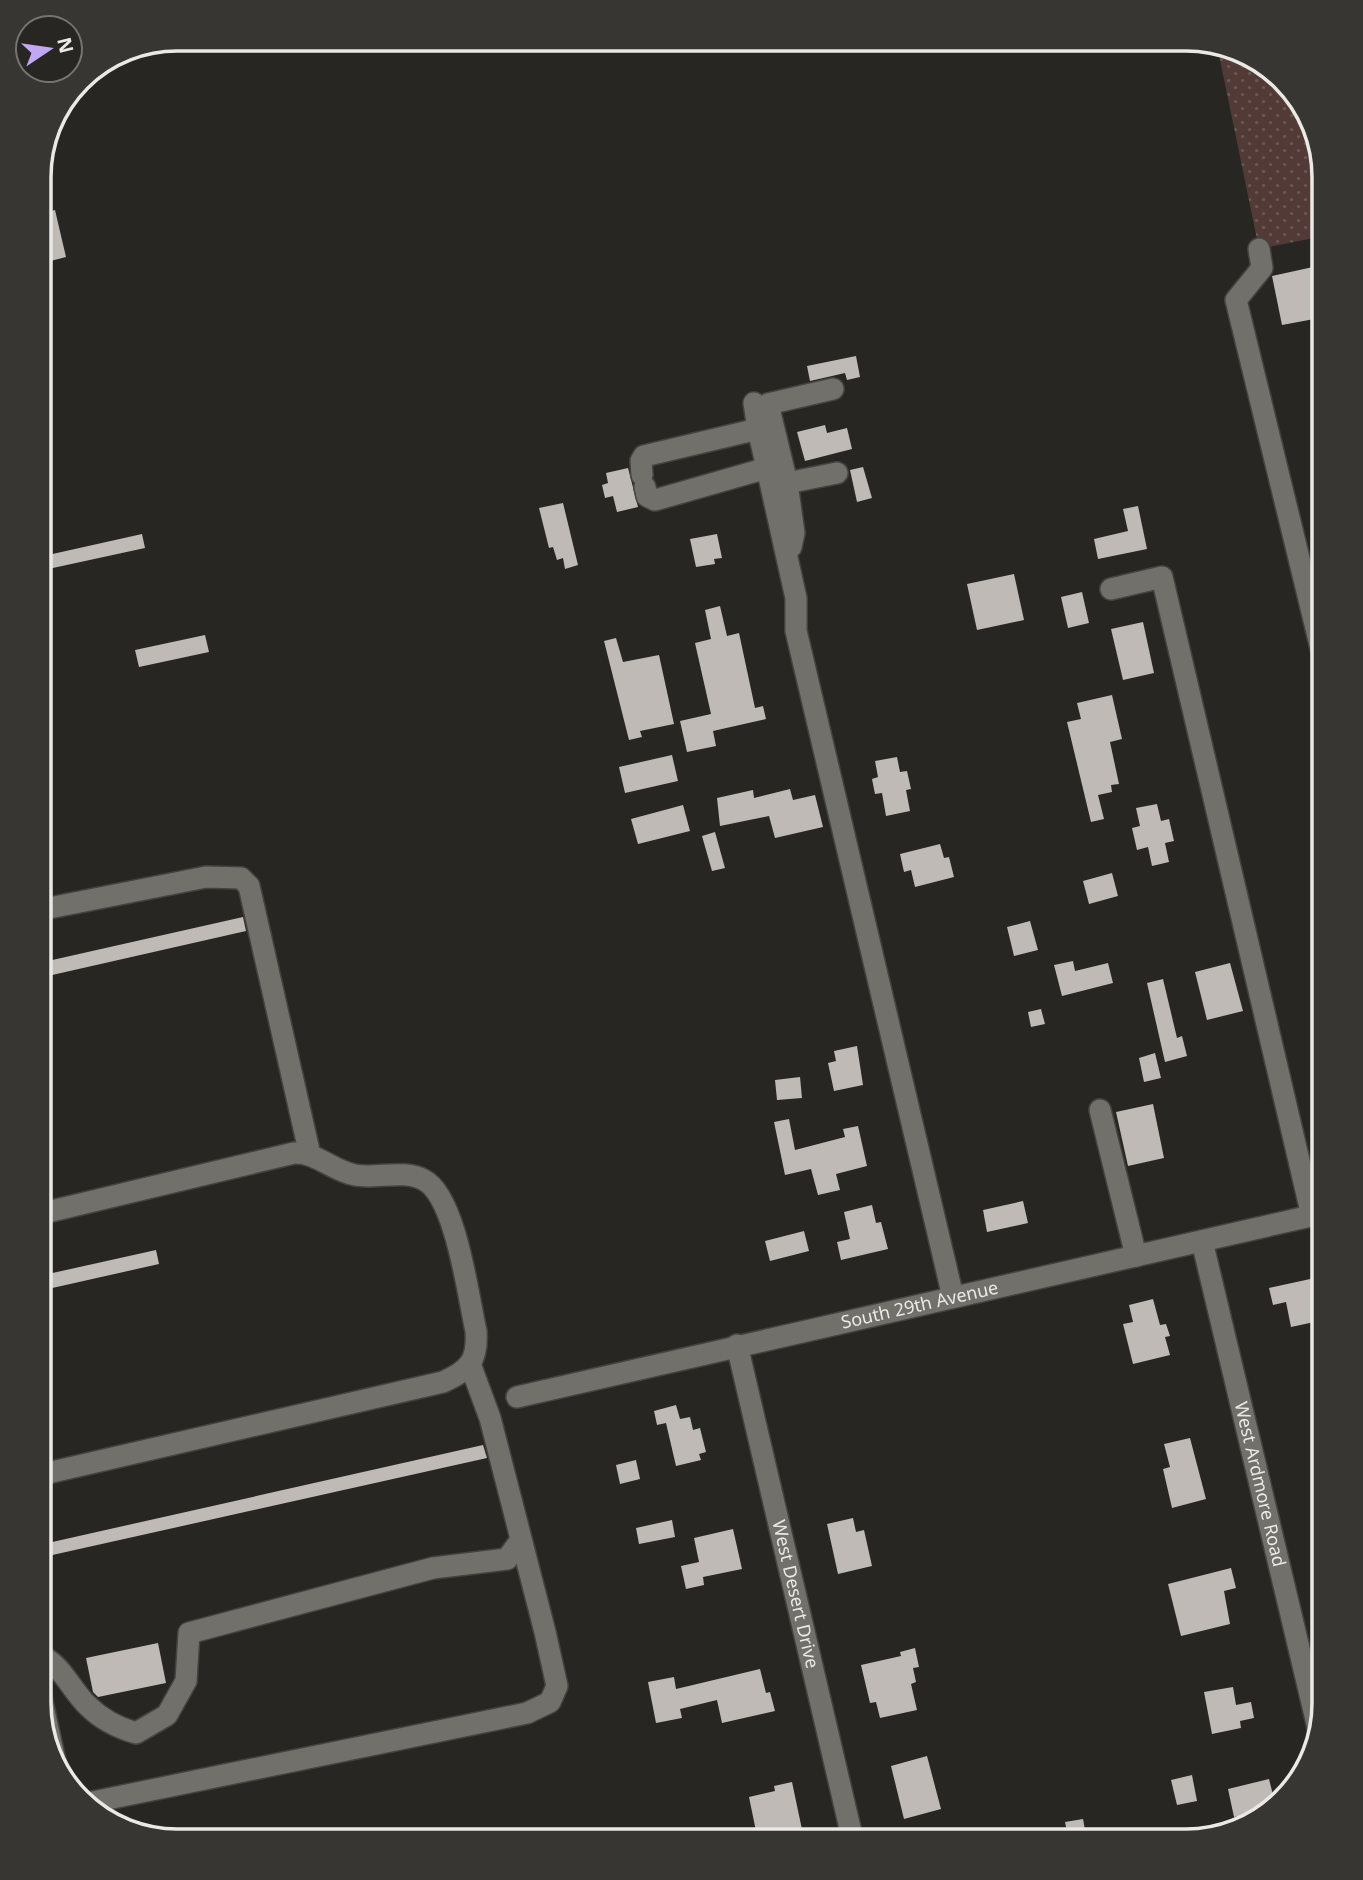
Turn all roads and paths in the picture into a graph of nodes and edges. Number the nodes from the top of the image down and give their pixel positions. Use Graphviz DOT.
graph roads {
  1 [pos="1259,249"];
  2 [pos="833,389"];
  3 [pos="754,403"];
  4 [pos="758,429"];
  5 [pos="766,468"];
  6 [pos="837,473"];
  7 [pos="787,483"];
  8 [pos="789,563"];
  9 [pos="1111,589"];
  10 [pos="1312,608"];
  11 [pos="51,909"];
  12 [pos="1100,1111"];
  13 [pos="310,1155"];
  14 [pos="1312,1190"];
  15 [pos="51,1211"];
  16 [pos="1312,1216"];
  17 [pos="1202,1241"];
  18 [pos="1136,1256"];
  19 [pos="953,1297"];
  20 [pos="737,1345"];
  21 [pos="470,1364"];
  22 [pos="517,1397"];
  23 [pos="51,1472"];
  24 [pos="520,1541"];
  25 [pos="51,1660"];
  26 [pos="1312,1703"];
  27 [pos="98,1801"];
  28 [pos="850,1829"];
  1 -- 10 [label="street"];
  2 -- 7 [label="street"];
  3 -- 4 [label="street"];
  4 -- 5 [label="street"];
  4 -- 5 [label="street"];
  5 -- 8 [label="street"];
  6 -- 7 [label="street"];
  7 -- 8 [label="street"];
  8 -- 19 [label="street"];
  9 -- 14 [label="street"];
  11 -- 13 [label="street"];
  12 -- 18 [label="street"];
  13 -- 15 [label="street"];
  13 -- 21 [label="street"];
  16 -- 17 [label="street, South 29th Avenue"];
  17 -- 18 [label="street, South 29th Avenue"];
  17 -- 26 [label="street, West Ardmore Road"];
  18 -- 19 [label="street, South 29th Avenue"];
  19 -- 20 [label="street, South 29th Avenue"];
  20 -- 22 [label="street, South 29th Avenue"];
  20 -- 28 [label="street, West Desert Drive"];
  21 -- 23 [label="street"];
  21 -- 24 [label="street"];
  24 -- 25 [label="street"];
  24 -- 27 [label="street"];
}
